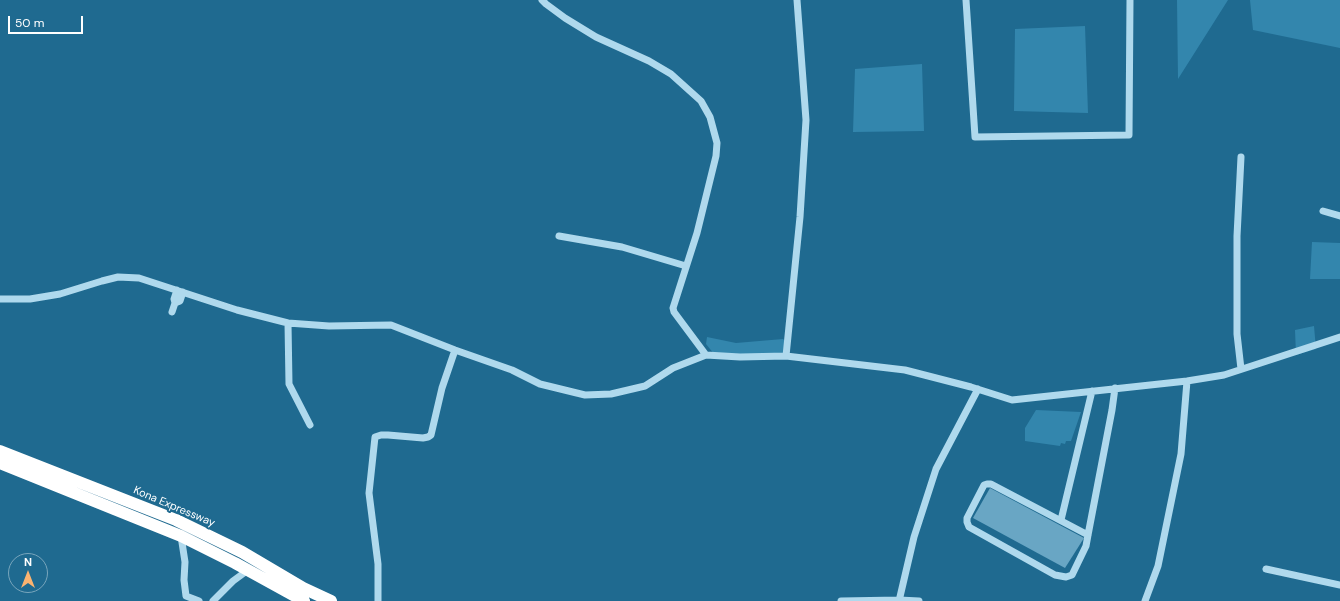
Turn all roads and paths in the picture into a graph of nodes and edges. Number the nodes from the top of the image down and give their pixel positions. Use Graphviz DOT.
graph roads {
  1 [pos="542,0"];
  2 [pos="797,0"];
  3 [pos="966,0"];
  4 [pos="1130,0"];
  5 [pos="1241,157"];
  6 [pos="1322,212"];
  7 [pos="1340,216"];
  8 [pos="559,236"];
  9 [pos="686,266"];
  10 [pos="180,291"];
  11 [pos="0,299"];
  12 [pos="172,312"];
  13 [pos="288,323"];
  14 [pos="1340,337"];
  15 [pos="455,350"];
  16 [pos="706,354"];
  17 [pos="786,356"];
  18 [pos="1241,369"];
  19 [pos="1187,381"];
  20 [pos="1115,388"];
  21 [pos="978,389"];
  22 [pos="1092,390"];
  23 [pos="310,425"];
  24 [pos="0,451"];
  25 [pos="0,463"];
  26 [pos="1061,520"];
  27 [pos="1088,535"];
  28 [pos="181,536"];
  29 [pos="242,552"];
  30 [pos="235,563"];
  31 [pos="1266,569"];
  32 [pos="248,570"];
  33 [pos="1340,585"];
  34 [pos="899,600"];
  35 [pos="198,601"];
  36 [pos="213,601"];
  37 [pos="304,601"];
  38 [pos="331,601"];
  39 [pos="378,601"];
  40 [pos="841,601"];
  41 [pos="919,601"];
  42 [pos="1145,601"];
  1 -- 9 [label="street"];
  2 -- 17 [label="street"];
  3 -- 4 [label="street"];
  5 -- 18 [label="street"];
  6 -- 7 [label="street"];
  8 -- 9 [label="street"];
  9 -- 16 [label="street"];
  10 -- 11 [label="street"];
  10 -- 12 [label="street"];
  10 -- 13 [label="street"];
  13 -- 15 [label="street"];
  13 -- 23 [label="street"];
  14 -- 18 [label="street"];
  15 -- 16 [label="street"];
  15 -- 39 [label="street"];
  16 -- 17 [label="street"];
  17 -- 21 [label="street"];
  18 -- 19 [label="street"];
  19 -- 20 [label="street"];
  19 -- 42 [label="street"];
  20 -- 22 [label="street"];
  20 -- 27 [label="street"];
  21 -- 22 [label="street"];
  21 -- 34 [label="street"];
  22 -- 26 [label="street"];
  24 -- 29 [label="highway, Kona Expressway"];
  25 -- 28 [label="highway"];
  26 -- 27 [label="street"];
  26 -- 27 [label="street"];
  28 -- 30 [label="highway"];
  28 -- 35 [label="street"];
  29 -- 30 [label="highway"];
  29 -- 38 [label="highway, Kona Expressway"];
  30 -- 32 [label="highway"];
  31 -- 33 [label="street"];
  32 -- 36 [label="street"];
  32 -- 37 [label="highway"];
  34 -- 40 [label="street"];
  34 -- 41 [label="street"];
}
